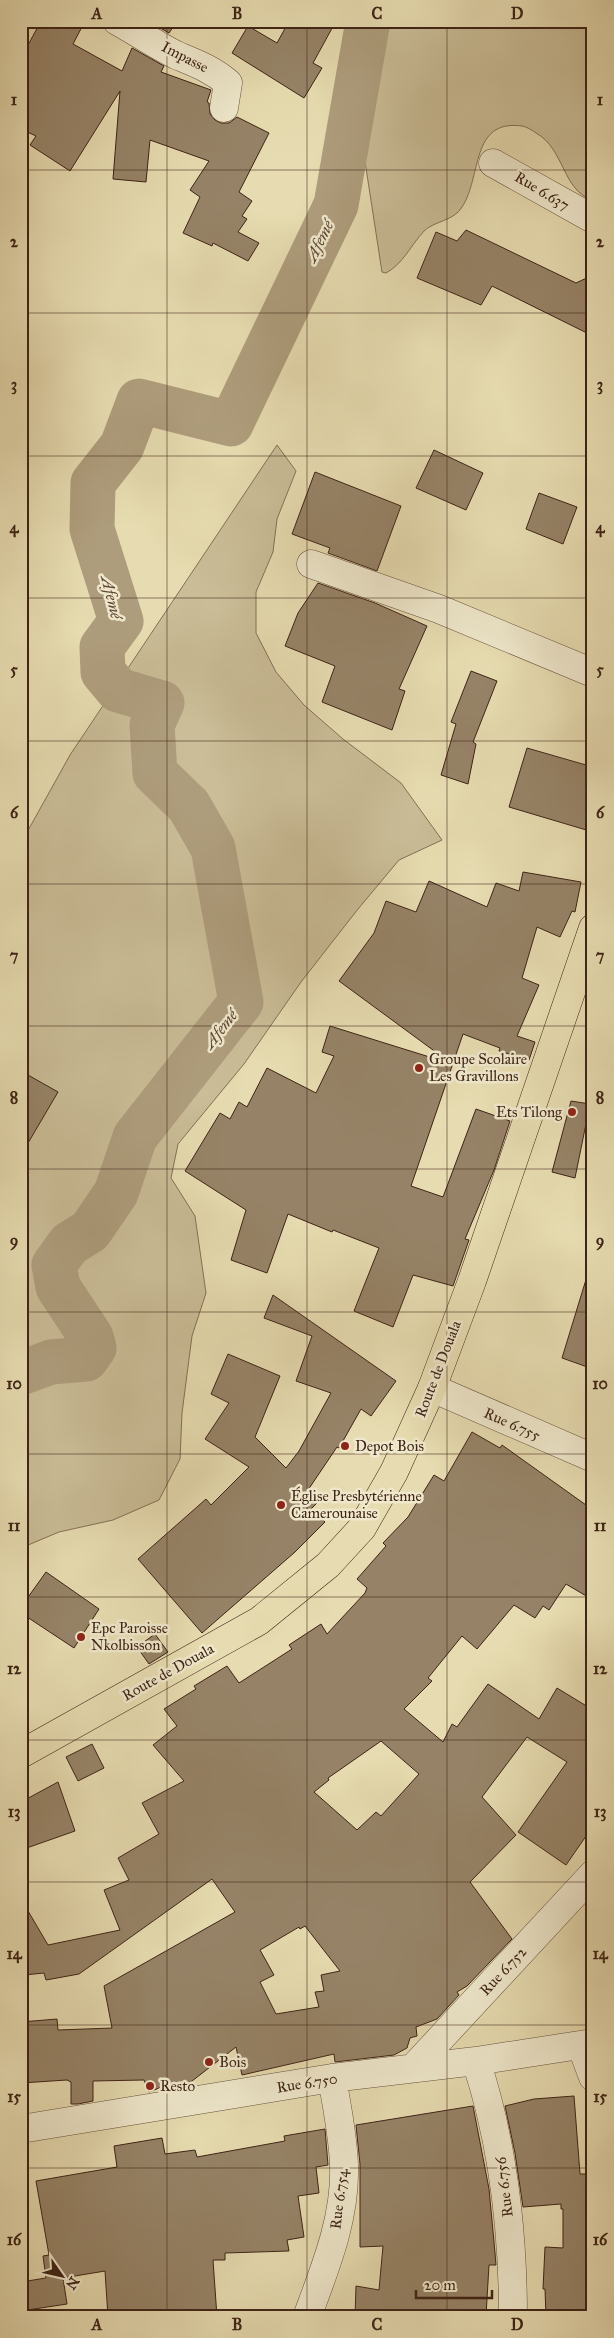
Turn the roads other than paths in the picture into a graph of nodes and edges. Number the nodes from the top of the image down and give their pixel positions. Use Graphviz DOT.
graph roads {
  1 [pos="117,21"];
  2 [pos="224,108"];
  3 [pos="492,163"];
  4 [pos="593,219"];
  5 [pos="311,564"];
  6 [pos="593,673"];
  7 [pos="593,928"];
  8 [pos="432,1388"];
  9 [pos="593,1458"];
  10 [pos="21,1754"];
  11 [pos="593,1874"];
  12 [pos="587,2044"];
  13 [pos="476,2061"];
  14 [pos="413,2068"];
  15 [pos="593,2077"];
  16 [pos="332,2078"];
  17 [pos="21,2129"];
  18 [pos="307,2317"];
  19 [pos="513,2317"];
  1 -- 2 [label="street, Impasse"];
  3 -- 4 [label="street, Rue 6.637"];
  5 -- 6 [label="street"];
  7 -- 8 [label="highway, Route de Douala"];
  8 -- 9 [label="street, Rue 6.755"];
  8 -- 10 [label="highway, Route de Douala"];
  11 -- 14 [label="street, Rue 6.752"];
  12 -- 13 [label="street, Rue 6.750"];
  12 -- 15 [label="street"];
  13 -- 14 [label="street, Rue 6.750"];
  13 -- 19 [label="street, Rue 6.756"];
  14 -- 16 [label="street, Rue 6.750"];
  16 -- 17 [label="street, Rue 6.750"];
  16 -- 18 [label="street, Rue 6.754"];
}
